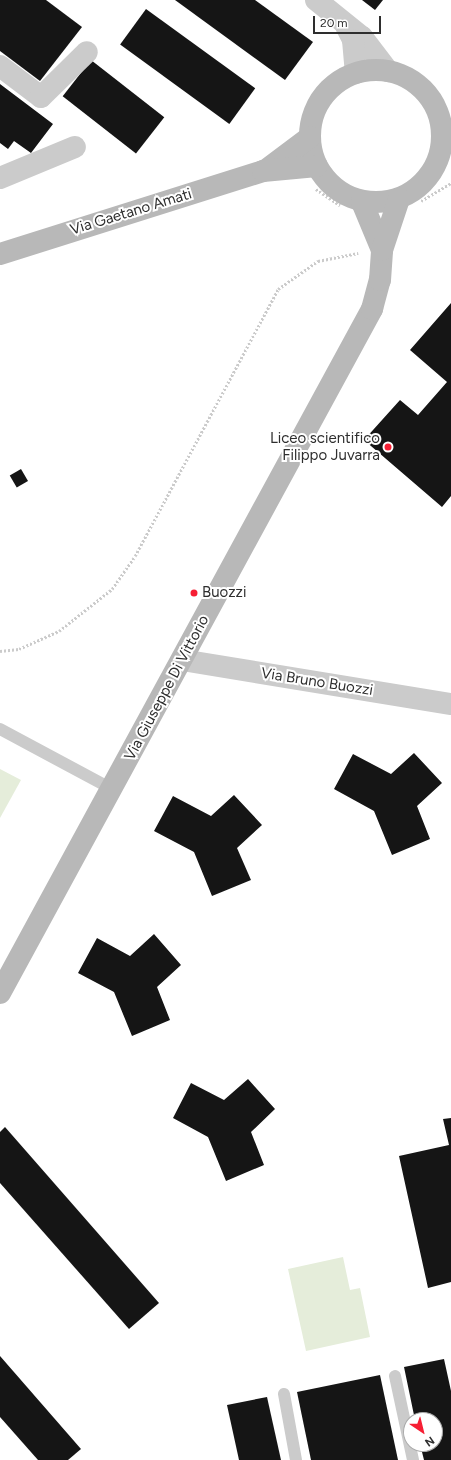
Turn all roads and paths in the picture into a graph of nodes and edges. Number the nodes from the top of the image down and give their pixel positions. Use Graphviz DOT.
graph roads {
  1 [pos="316,0"];
  2 [pos="346,26"];
  3 [pos="87,52"];
  4 [pos="0,66"];
  5 [pos="388,71"];
  6 [pos="356,73"];
  7 [pos="447,134"];
  8 [pos="310,137"];
  9 [pos="76,147"];
  10 [pos="317,166"];
  11 [pos="263,171"];
  12 [pos="451,174"];
  13 [pos="0,178"];
  14 [pos="426,180"];
  15 [pos="451,183"];
  16 [pos="362,202"];
  17 [pos="407,204"];
  18 [pos="382,250"];
  19 [pos="0,254"];
  20 [pos="0,651"];
  21 [pos="182,660"];
  22 [pos="451,704"];
  23 [pos="0,729"];
  24 [pos="112,789"];
  25 [pos="0,993"];
  26 [pos="395,1376"];
  27 [pos="284,1394"];
  28 [pos="296,1460"];
  29 [pos="413,1460"];
  1 -- 2 [label="street"];
  2 -- 5 [label="street"];
  2 -- 6 [label="street"];
  3 -- 4 [label="street"];
  5 -- 6 [label="street"];
  5 -- 7 [label="street"];
  6 -- 8 [label="street"];
  7 -- 14 [label="street"];
  8 -- 10 [label="street"];
  8 -- 11 [label="street, Via Gaetano Amati"];
  9 -- 13 [label="street"];
  10 -- 11 [label="street, Via Gaetano Amati"];
  10 -- 16 [label="street"];
  11 -- 19 [label="street, Via Gaetano Amati"];
  12 -- 14 [label="street"];
  14 -- 17 [label="street"];
  15 -- 17 [label="path"];
  16 -- 17 [label="street"];
  16 -- 18 [label="street, Via Giuseppe Di Vittorio"];
  17 -- 18 [label="street, Via Giuseppe Di Vittorio"];
  18 -- 20 [label="path"];
  18 -- 21 [label="street, Via Giuseppe Di Vittorio"];
  21 -- 22 [label="street, Via Bruno Buozzi"];
  21 -- 24 [label="street, Via Giuseppe Di Vittorio"];
  23 -- 24 [label="lane"];
  24 -- 25 [label="street, Via Giuseppe Di Vittorio"];
  26 -- 29 [label="lane"];
  27 -- 28 [label="lane"];
}
